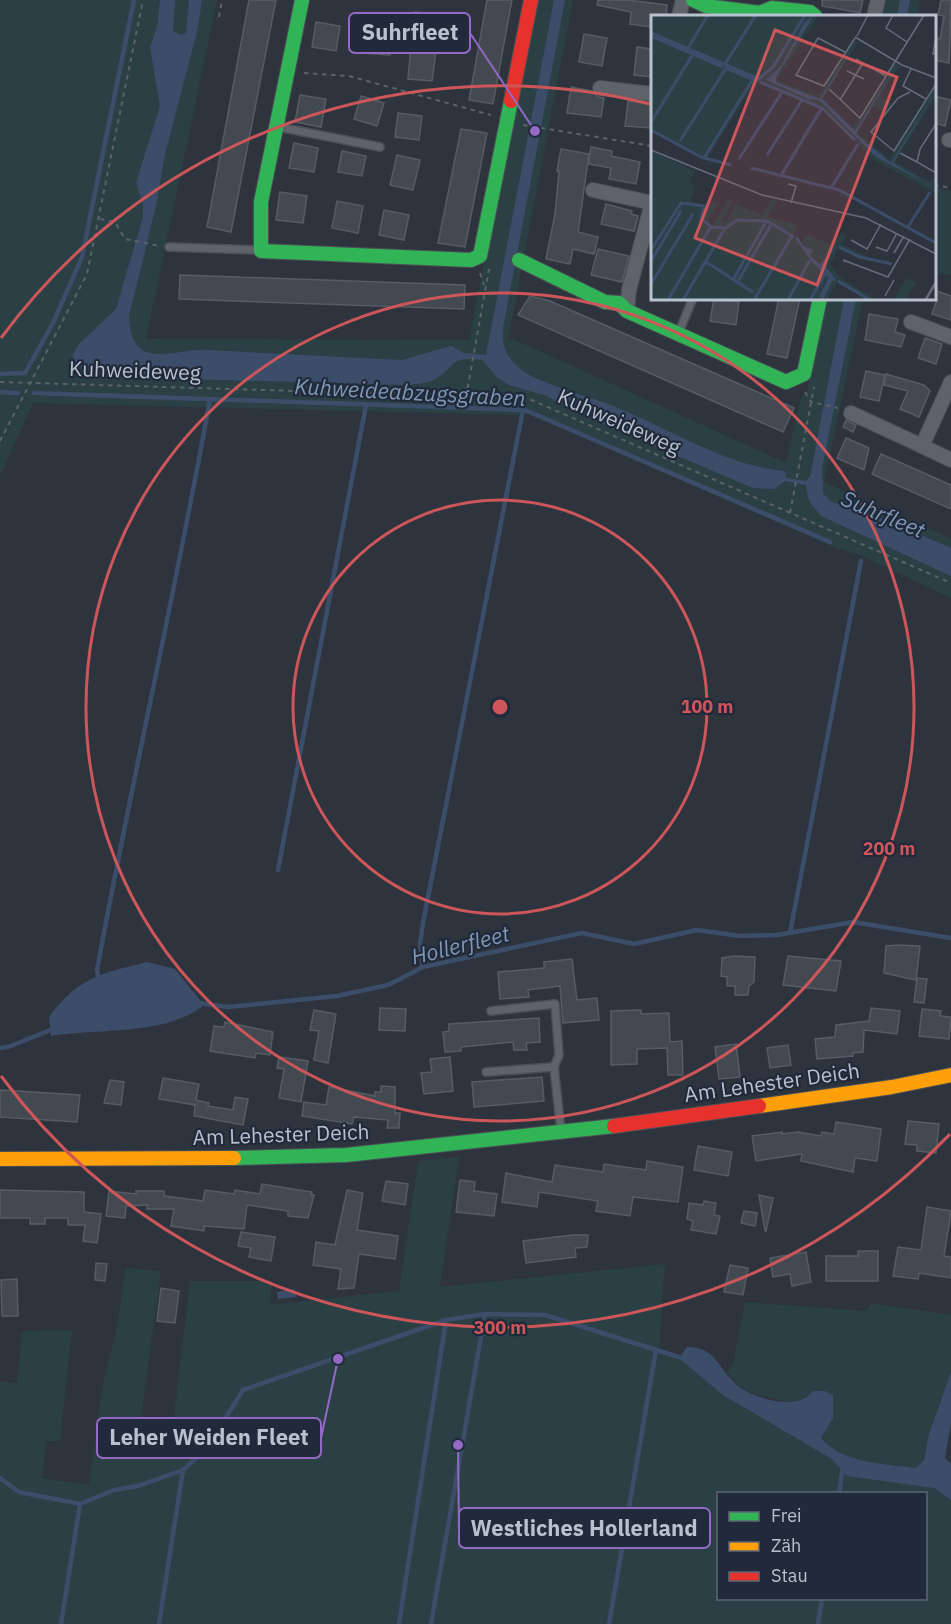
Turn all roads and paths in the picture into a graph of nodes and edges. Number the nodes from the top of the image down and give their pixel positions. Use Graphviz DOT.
graph roads {
  1 [pos="143,0"];
  2 [pos="222,0"];
  3 [pos="302,0"];
  4 [pos="531,0"];
  5 [pos="684,0"];
  6 [pos="693,0"];
  7 [pos="878,0"];
  8 [pos="679,15"];
  9 [pos="814,15"];
  10 [pos="874,15"];
  11 [pos="219,17"];
  12 [pos="288,69"];
  13 [pos="600,88"];
  14 [pos="651,94"];
  15 [pos="508,119"];
  16 [pos="522,125"];
  17 [pos="277,127"];
  18 [pos="651,146"];
  19 [pos="380,147"];
  20 [pos="936,185"];
  21 [pos="951,188"];
  22 [pos="593,189"];
  23 [pos="651,203"];
  24 [pos="651,207"];
  25 [pos="100,219"];
  26 [pos="155,245"];
  27 [pos="169,247"];
  28 [pos="261,251"];
  29 [pos="519,260"];
  30 [pos="692,300"];
  31 [pos="820,300"];
  32 [pos="627,311"];
  33 [pos="910,322"];
  34 [pos="678,334"];
  35 [pos="951,337"];
  36 [pos="473,351"];
  37 [pos="0,382"];
  38 [pos="951,382"];
  39 [pos="31,383"];
  40 [pos="466,397"];
  41 [pos="811,402"];
  42 [pos="848,411"];
  43 [pos="0,441"];
  44 [pos="922,446"];
  45 [pos="951,459"];
  46 [pos="796,476"];
  47 [pos="790,513"];
  48 [pos="951,583"];
  49 [pos="491,1011"];
  50 [pos="554,1067"];
  51 [pos="486,1072"];
  52 [pos="951,1075"];
  53 [pos="562,1133"];
  54 [pos="0,1159"];
  1 -- 25 [label="path"];
  2 -- 11 [label="path"];
  3 -- 12 [label="street"];
  4 -- 15 [label="street"];
  5 -- 8 [label="street"];
  6 -- 9 [label="street"];
  7 -- 10 [label="street"];
  12 -- 15 [label="path"];
  12 -- 17 [label="street"];
  13 -- 14 [label="street"];
  15 -- 28 [label="street"];
  16 -- 18 [label="path"];
  17 -- 19 [label="lane"];
  17 -- 28 [label="street"];
  20 -- 21 [label="path"];
  22 -- 23 [label="street"];
  24 -- 32 [label="street"];
  25 -- 26 [label="path"];
  25 -- 39 [label="path"];
  27 -- 28 [label="lane"];
  29 -- 32 [label="street"];
  30 -- 34 [label="lane"];
  31 -- 34 [label="street"];
  32 -- 34 [label="street"];
  33 -- 35 [label="street"];
  36 -- 40 [label="path"];
  37 -- 39 [label="path, Kuhweideweg"];
  38 -- 44 [label="street"];
  39 -- 40 [label="path, Kuhweideweg"];
  39 -- 43 [label="path"];
  40 -- 47 [label="path, Kuhweideweg"];
  41 -- 42 [label="path"];
  42 -- 44 [label="street"];
  44 -- 45 [label="street"];
  46 -- 47 [label="path"];
  47 -- 48 [label="path, Kuhweideweg"];
  49 -- 50 [label="lane"];
  50 -- 51 [label="lane"];
  50 -- 53 [label="lane"];
  52 -- 53 [label="street, Am Lehester Deich"];
  53 -- 54 [label="street, Am Lehester Deich"];
}
